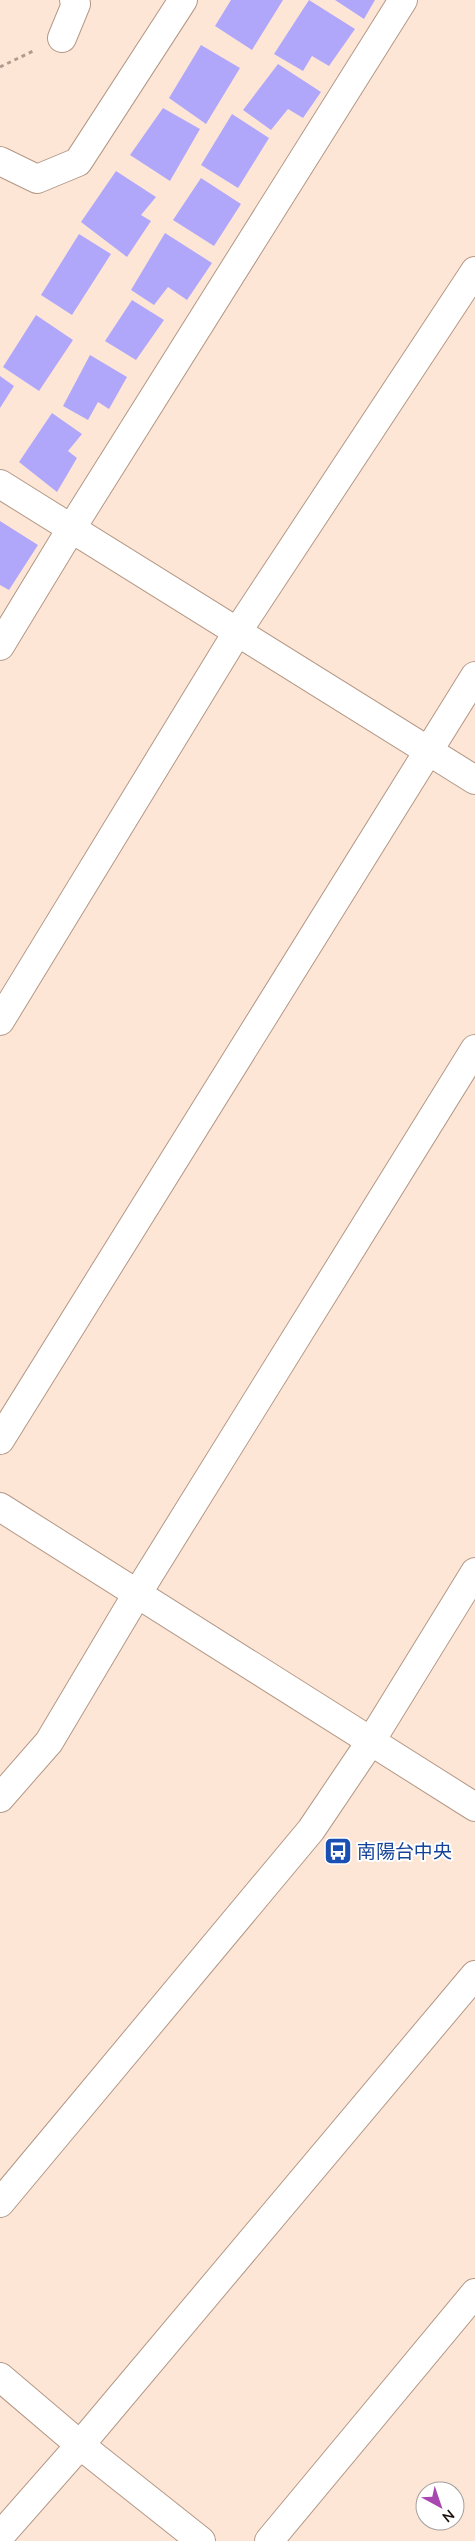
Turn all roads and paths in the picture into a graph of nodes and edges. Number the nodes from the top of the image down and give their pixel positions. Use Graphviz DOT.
graph roads {
  1 [pos="74,0"];
  2 [pos="183,0"];
  3 [pos="403,0"];
  4 [pos="62,38"];
  5 [pos="0,161"];
  6 [pos="475,270"];
  7 [pos="0,484"];
  8 [pos="71,528"];
  9 [pos="238,632"];
  10 [pos="0,646"];
  11 [pos="475,676"];
  12 [pos="428,750"];
  13 [pos="475,780"];
  14 [pos="0,1021"];
  15 [pos="475,1049"];
  16 [pos="0,1440"];
  17 [pos="0,1506"];
  18 [pos="475,1572"];
  19 [pos="137,1594"];
  20 [pos="370,1741"];
  21 [pos="0,1798"];
  22 [pos="475,1807"];
  23 [pos="475,1975"];
  24 [pos="0,2204"];
  25 [pos="475,2294"];
  26 [pos="0,2377"];
  27 [pos="80,2445"];
  28 [pos="0,2536"];
  29 [pos="201,2541"];
  30 [pos="269,2541"];
  1 -- 4 [label="street"];
  2 -- 5 [label="street"];
  3 -- 8 [label="street"];
  6 -- 9 [label="street"];
  7 -- 8 [label="street"];
  8 -- 9 [label="street"];
  8 -- 10 [label="street"];
  9 -- 12 [label="street"];
  9 -- 14 [label="street"];
  11 -- 12 [label="street"];
  12 -- 13 [label="street"];
  12 -- 16 [label="street"];
  15 -- 19 [label="street"];
  17 -- 19 [label="street"];
  18 -- 20 [label="street"];
  19 -- 20 [label="street"];
  19 -- 21 [label="street"];
  20 -- 22 [label="street"];
  20 -- 24 [label="street"];
  23 -- 27 [label="street"];
  25 -- 30 [label="street"];
  26 -- 27 [label="street"];
  27 -- 28 [label="street"];
  27 -- 29 [label="street"];
}
